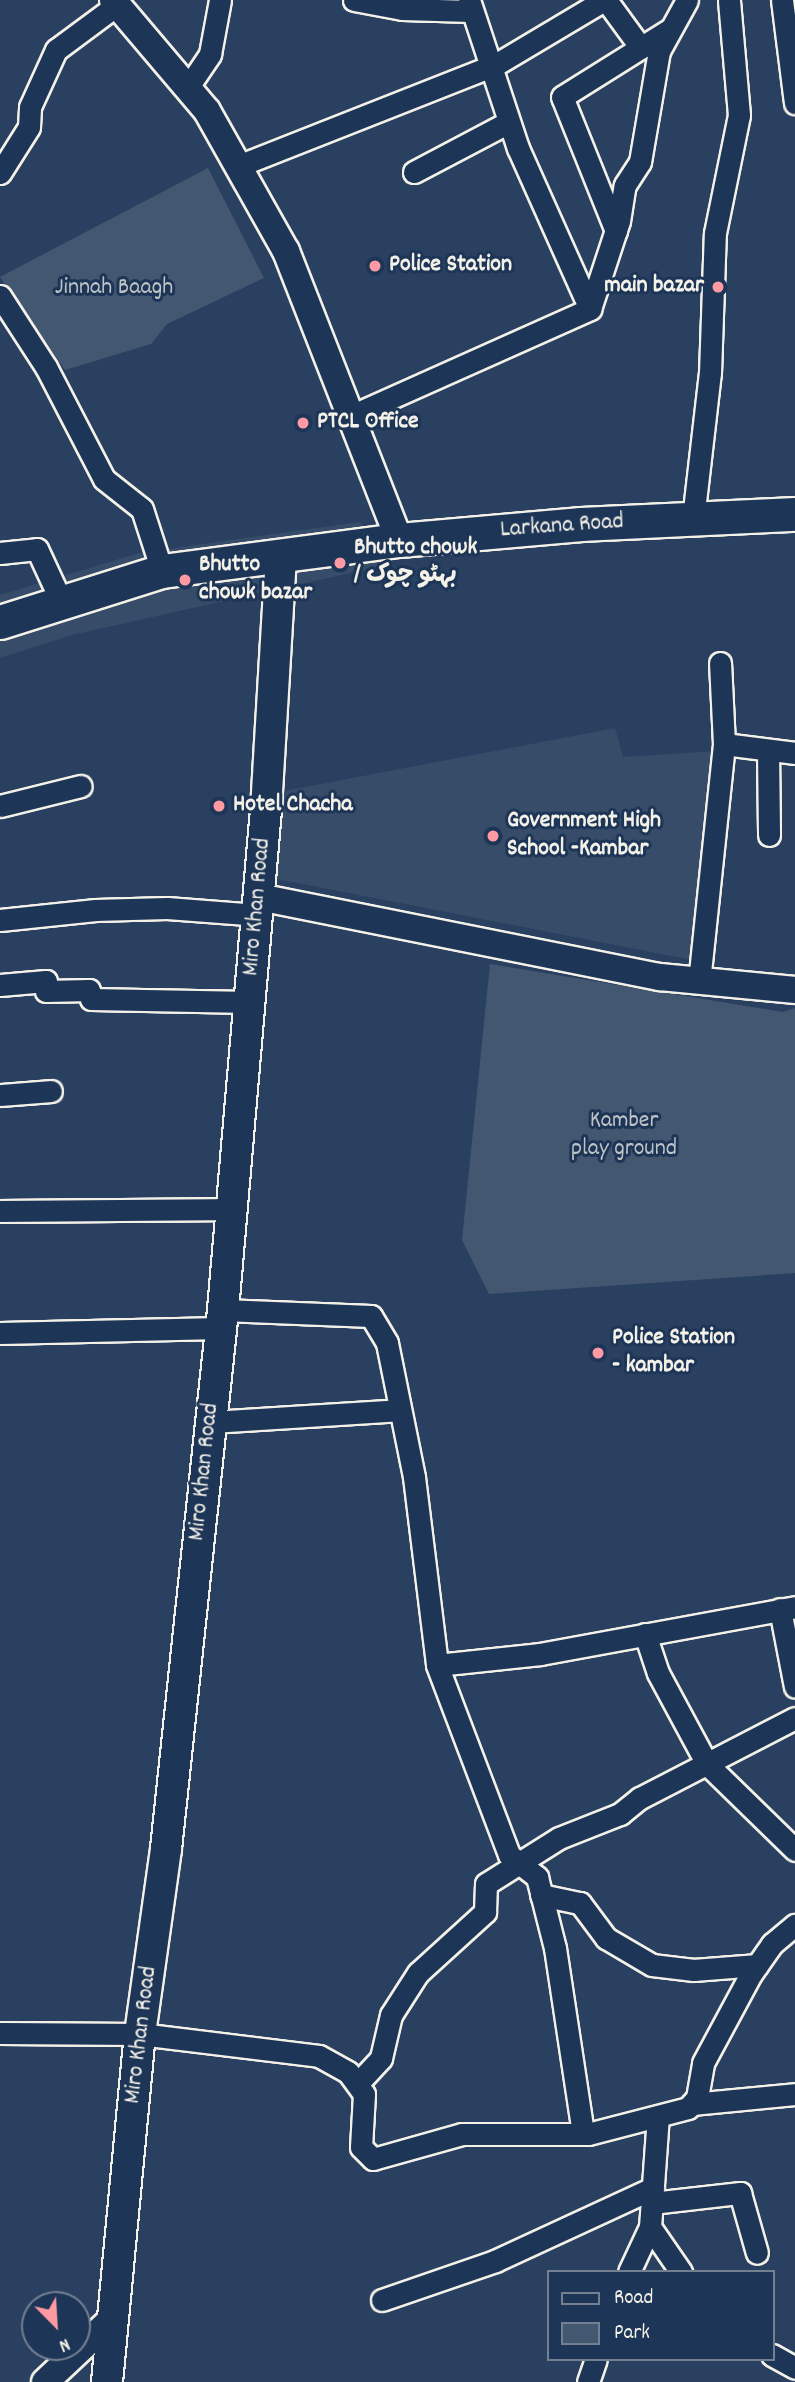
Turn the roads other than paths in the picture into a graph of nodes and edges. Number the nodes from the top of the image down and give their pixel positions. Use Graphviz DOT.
graph roads {
  1 [pos="220,0"];
  2 [pos="354,0"];
  3 [pos="605,0"];
  4 [pos="687,0"];
  5 [pos="729,0"];
  6 [pos="782,0"];
  7 [pos="115,2"];
  8 [pos="470,6"];
  9 [pos="671,28"];
  10 [pos="641,48"];
  11 [pos="489,64"];
  12 [pos="188,87"];
  13 [pos="795,103"];
  14 [pos="509,122"];
  15 [pos="238,166"];
  16 [pos="414,172"];
  17 [pos="0,173"];
  18 [pos="616,231"];
  19 [pos="0,296"];
  20 [pos="590,309"];
  21 [pos="353,415"];
  22 [pos="795,514"];
  23 [pos="693,519"];
  24 [pos="400,541"];
  25 [pos="0,553"];
  26 [pos="281,559"];
  27 [pos="206,567"];
  28 [pos="162,571"];
  29 [pos="61,601"];
  30 [pos="0,622"];
  31 [pos="0,639"];
  32 [pos="720,663"];
  33 [pos="724,744"];
  34 [pos="768,750"];
  35 [pos="795,753"];
  36 [pos="80,786"];
  37 [pos="0,806"];
  38 [pos="769,835"];
  39 [pos="258,906"];
  40 [pos="0,920"];
  41 [pos="699,982"];
  42 [pos="0,985"];
  43 [pos="795,990"];
  44 [pos="250,1002"];
  45 [pos="51,1091"];
  46 [pos="0,1095"];
  47 [pos="232,1209"];
  48 [pos="0,1211"];
  49 [pos="222,1319"];
  50 [pos="0,1333"];
  51 [pos="400,1410"];
  52 [pos="211,1422"];
  53 [pos="788,1608"];
  54 [pos="645,1634"];
  55 [pos="437,1665"];
  56 [pos="795,1686"];
  57 [pos="795,1718"];
  58 [pos="707,1763"];
  59 [pos="795,1850"];
  60 [pos="522,1862"];
  61 [pos="541,1895"];
  62 [pos="795,1925"];
  63 [pos="757,1965"];
  64 [pos="0,2034"];
  65 [pos="140,2034"];
  66 [pos="358,2083"];
  67 [pos="795,2094"];
  68 [pos="692,2104"];
  69 [pos="658,2116"];
  70 [pos="583,2134"];
  71 [pos="653,2196"];
  72 [pos="650,2227"];
  73 [pos="757,2253"];
  74 [pos="630,2270"];
  75 [pos="680,2270"];
  76 [pos="382,2300"];
  77 [pos="112,2319"];
  78 [pos="774,2356"];
  79 [pos="595,2361"];
  80 [pos="795,2368"];
  81 [pos="45,2382"];
  82 [pos="107,2382"];
  83 [pos="588,2382"];
  1 -- 12 [label="street"];
  2 -- 8 [label="street"];
  3 -- 10 [label="street"];
  3 -- 11 [label="street"];
  4 -- 9 [label="street"];
  5 -- 23 [label="street"];
  6 -- 13 [label="street"];
  7 -- 12 [label="street"];
  7 -- 17 [label="street"];
  8 -- 11 [label="street"];
  9 -- 10 [label="street"];
  9 -- 18 [label="street"];
  10 -- 18 [label="street"];
  11 -- 14 [label="street"];
  11 -- 15 [label="street"];
  12 -- 15 [label="street"];
  14 -- 16 [label="street"];
  14 -- 20 [label="street"];
  15 -- 21 [label="street"];
  18 -- 20 [label="street"];
  19 -- 28 [label="street"];
  20 -- 21 [label="street"];
  21 -- 24 [label="street"];
  22 -- 23 [label="main road, Larkana Road"];
  23 -- 24 [label="main road, Larkana Road"];
  24 -- 26 [label="main road, Larkana Road"];
  25 -- 29 [label="street"];
  26 -- 27 [label="main road, Larkana Road"];
  26 -- 39 [label="main road, Miro Khan Road"];
  27 -- 28 [label="main road, Larkana Road"];
  27 -- 31 [label="main road, Larkana Road"];
  28 -- 29 [label="main road, Larkana Road"];
  29 -- 30 [label="main road, Larkana Road"];
  32 -- 33 [label="street"];
  33 -- 34 [label="street"];
  33 -- 41 [label="street"];
  34 -- 35 [label="street"];
  34 -- 38 [label="street"];
  36 -- 37 [label="street"];
  39 -- 40 [label="street"];
  39 -- 41 [label="street"];
  39 -- 44 [label="main road, Miro Khan Road"];
  41 -- 43 [label="street"];
  42 -- 44 [label="street"];
  44 -- 47 [label="main road, Miro Khan Road"];
  45 -- 46 [label="street"];
  47 -- 48 [label="street"];
  47 -- 49 [label="main road, Miro Khan Road"];
  49 -- 50 [label="street"];
  49 -- 51 [label="street"];
  49 -- 52 [label="main road, Miro Khan Road"];
  51 -- 52 [label="street"];
  51 -- 55 [label="street"];
  52 -- 65 [label="main road, Miro Khan Road"];
  53 -- 54 [label="street"];
  53 -- 56 [label="street"];
  54 -- 55 [label="street"];
  54 -- 58 [label="street"];
  55 -- 60 [label="street"];
  57 -- 58 [label="street"];
  58 -- 59 [label="street"];
  58 -- 60 [label="street"];
  60 -- 61 [label="street"];
  60 -- 66 [label="street"];
  61 -- 63 [label="street"];
  61 -- 70 [label="street"];
  62 -- 63 [label="street"];
  63 -- 68 [label="street"];
  64 -- 65 [label="street"];
  65 -- 66 [label="street"];
  65 -- 77 [label="main road, Miro Khan Road"];
  66 -- 70 [label="street"];
  67 -- 68 [label="street"];
  68 -- 69 [label="street"];
  69 -- 70 [label="street"];
  69 -- 71 [label="street"];
  71 -- 72 [label="street"];
  71 -- 73 [label="street"];
  71 -- 76 [label="street"];
  72 -- 74 [label="street"];
  72 -- 75 [label="street"];
  77 -- 81 [label="street"];
  77 -- 82 [label="main road, Miro Khan Road"];
  78 -- 80 [label="street"];
  79 -- 83 [label="street"];
}
